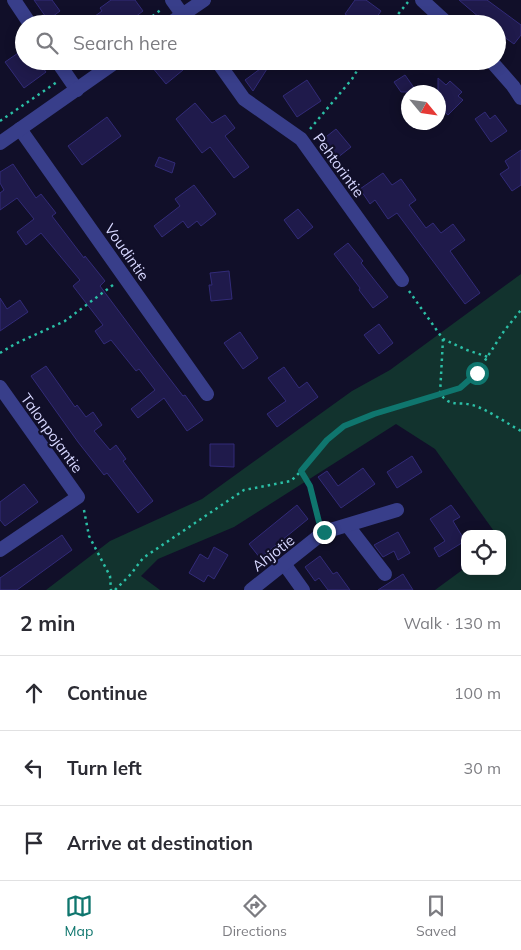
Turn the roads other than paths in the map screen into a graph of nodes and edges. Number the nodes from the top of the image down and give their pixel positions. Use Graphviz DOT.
graph roads {
  1 [pos="14,0"];
  2 [pos="204,0"];
  3 [pos="422,0"];
  4 [pos="173,1"];
  5 [pos="24,15"];
  6 [pos="183,15"];
  7 [pos="190,15"];
  8 [pos="438,15"];
  9 [pos="62,70"];
  10 [pos="105,70"];
  11 [pos="223,70"];
  12 [pos="500,70"];
  13 [pos="77,90"];
  14 [pos="521,98"];
  15 [pos="20,130"];
  16 [pos="0,143"];
  17 [pos="402,280"];
  18 [pos="1,392"];
  19 [pos="207,394"];
  20 [pos="397,510"];
  21 [pos="348,526"];
  22 [pos="0,550"];
  23 [pos="285,565"];
  24 [pos="385,574"];
  25 [pos="251,590"];
  26 [pos="303,590"];
  1 -- 5 [label="street"];
  2 -- 7 [label="street"];
  3 -- 8 [label="street"];
  4 -- 6 [label="street"];
  9 -- 13 [label="street"];
  10 -- 13 [label="street"];
  11 -- 17 [label="street, Pehtorintie"];
  12 -- 14 [label="street"];
  13 -- 15 [label="street"];
  15 -- 16 [label="street"];
  15 -- 19 [label="street, Voudintie"];
  18 -- 22 [label="street, Talonpojantie"];
  20 -- 21 [label="street, Ahjotie"];
  21 -- 23 [label="street, Ahjotie"];
  21 -- 24 [label="street"];
  23 -- 25 [label="street, Ahjotie"];
  23 -- 26 [label="street"];
}
